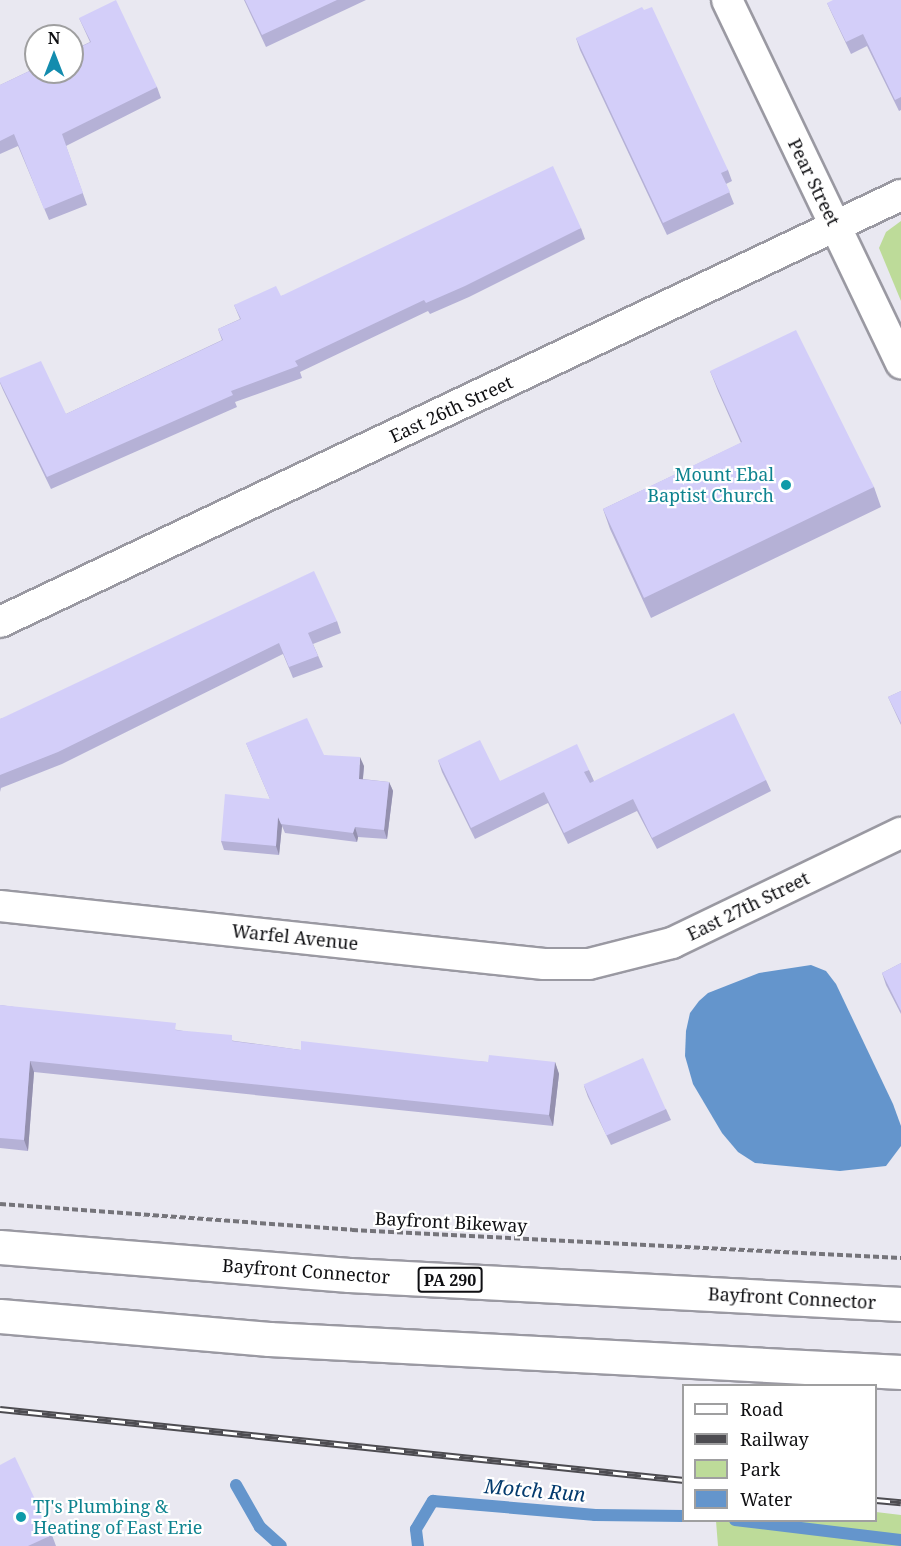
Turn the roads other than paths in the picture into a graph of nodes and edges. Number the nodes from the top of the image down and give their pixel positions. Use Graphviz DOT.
graph roads {
  1 [pos="727,0"];
  2 [pos="901,195"];
  3 [pos="836,227"];
  4 [pos="901,363"];
  5 [pos="0,622"];
  6 [pos="901,833"];
  7 [pos="0,906"];
  8 [pos="589,964"];
  9 [pos="0,1247"];
  10 [pos="901,1304"];
  11 [pos="0,1316"];
  12 [pos="901,1372"];
  1 -- 3 [label="street, Pear Street"];
  2 -- 3 [label="street, East 26th Street"];
  3 -- 4 [label="street, Pear Street"];
  3 -- 5 [label="street, East 26th Street"];
  6 -- 8 [label="street, East 27th Street"];
  7 -- 8 [label="street, Warfel Avenue"];
  9 -- 10 [label="highway, Bayfront Connector / PA 290"];
  11 -- 12 [label="highway"];
}
